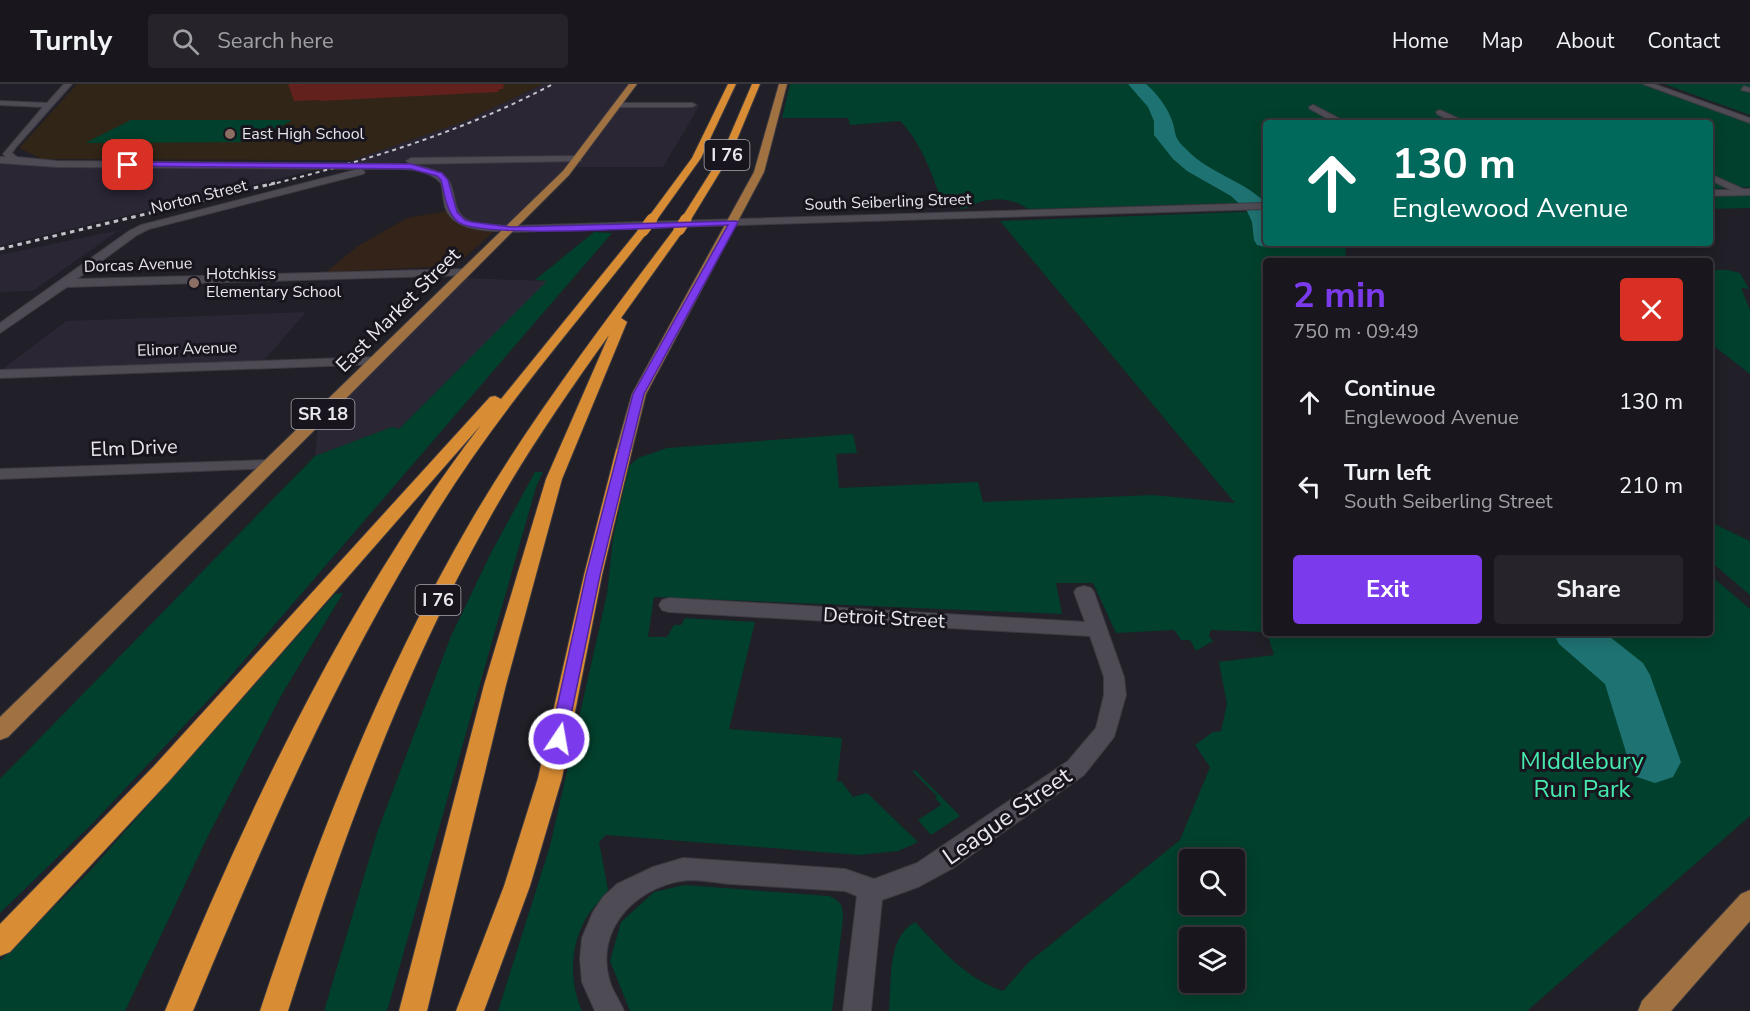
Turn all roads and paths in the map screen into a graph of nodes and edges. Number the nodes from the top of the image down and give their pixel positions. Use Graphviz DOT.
graph roads {
  1 [pos="68,84"];
  2 [pos="633,84"];
  3 [pos="732,84"];
  4 [pos="756,84"];
  5 [pos="783,84"];
  6 [pos="1647,84"];
  7 [pos="1661,84"];
  8 [pos="716,95"];
  9 [pos="0,103"];
  10 [pos="49,105"];
  11 [pos="618,105"];
  12 [pos="692,105"];
  13 [pos="1313,107"];
  14 [pos="1440,112"];
  15 [pos="1750,116"];
  16 [pos="1336,120"];
  17 [pos="1455,120"];
  18 [pos="1750,121"];
  19 [pos="706,139"];
  20 [pos="15,159"];
  21 [pos="578,159"];
  22 [pos="0,162"];
  23 [pos="389,166"];
  24 [pos="1713,178"];
  25 [pos="1748,192"];
  26 [pos="1713,193"];
  27 [pos="1263,206"];
  28 [pos="734,222"];
  29 [pos="511,229"];
  30 [pos="465,273"];
  31 [pos="64,283"];
  32 [pos="635,291"];
  33 [pos="0,329"];
  34 [pos="560,335"];
  35 [pos="375,361"];
  36 [pos="0,374"];
  37 [pos="624,450"];
  38 [pos="269,465"];
  39 [pos="0,474"];
  40 [pos="1084,592"];
  41 [pos="669,605"];
  42 [pos="1098,630"];
  43 [pos="0,731"];
  44 [pos="870,892"];
  45 [pos="1750,902"];
  46 [pos="0,943"];
  47 [pos="179,1011"];
  48 [pos="274,1011"];
  49 [pos="413,1011"];
  50 [pos="470,1011"];
  51 [pos="610,1011"];
  52 [pos="857,1011"];
  53 [pos="1652,1011"];
  1 -- 10 [label="street"];
  2 -- 11 [label="main road, East Market Street / SR 18"];
  3 -- 19 [label="highway, I 76"];
  4 -- 32 [label="highway, I 76"];
  5 -- 28 [label="main road"];
  6 -- 18 [label="street"];
  7 -- 15 [label="street"];
  8 -- 19 [label="highway"];
  9 -- 10 [label="street"];
  10 -- 20 [label="street"];
  11 -- 12 [label="street"];
  11 -- 21 [label="main road, East Market Street / SR 18"];
  13 -- 16 [label="street"];
  14 -- 17 [label="street"];
  19 -- 34 [label="highway, I 76, bridge"];
  20 -- 22 [label="street"];
  20 -- 23 [label="street"];
  21 -- 23 [label="street, Norton Street"];
  21 -- 29 [label="main road, East Market Street / SR 18"];
  23 -- 29 [label="street, South Seiberling Street"];
  23 -- 31 [label="street, Norton Street"];
  24 -- 25 [label="street"];
  25 -- 26 [label="street"];
  27 -- 28 [label="street, South Seiberling Street"];
  28 -- 29 [label="street, South Seiberling Street"];
  28 -- 37 [label="main road"];
  29 -- 30 [label="main road, East Market Street / SR 18"];
  30 -- 31 [label="street, Dorcas Avenue"];
  30 -- 35 [label="main road, East Market Street / SR 18"];
  31 -- 33 [label="street, Norton Street"];
  32 -- 48 [label="highway, I 76"];
  32 -- 49 [label="highway"];
  34 -- 46 [label="highway"];
  34 -- 47 [label="highway, I 76"];
  35 -- 36 [label="street, Elinor Avenue"];
  35 -- 38 [label="main road, East Market Street / SR 18"];
  37 -- 50 [label="highway"];
  38 -- 39 [label="street, Elm Drive"];
  38 -- 43 [label="main road, East Market Street / SR 18"];
  40 -- 42 [label="street, League Street"];
  41 -- 42 [label="street, Detroit Street"];
  42 -- 44 [label="street, League Street"];
  44 -- 51 [label="street"];
  44 -- 52 [label="street"];
  45 -- 53 [label="main road"];
}
